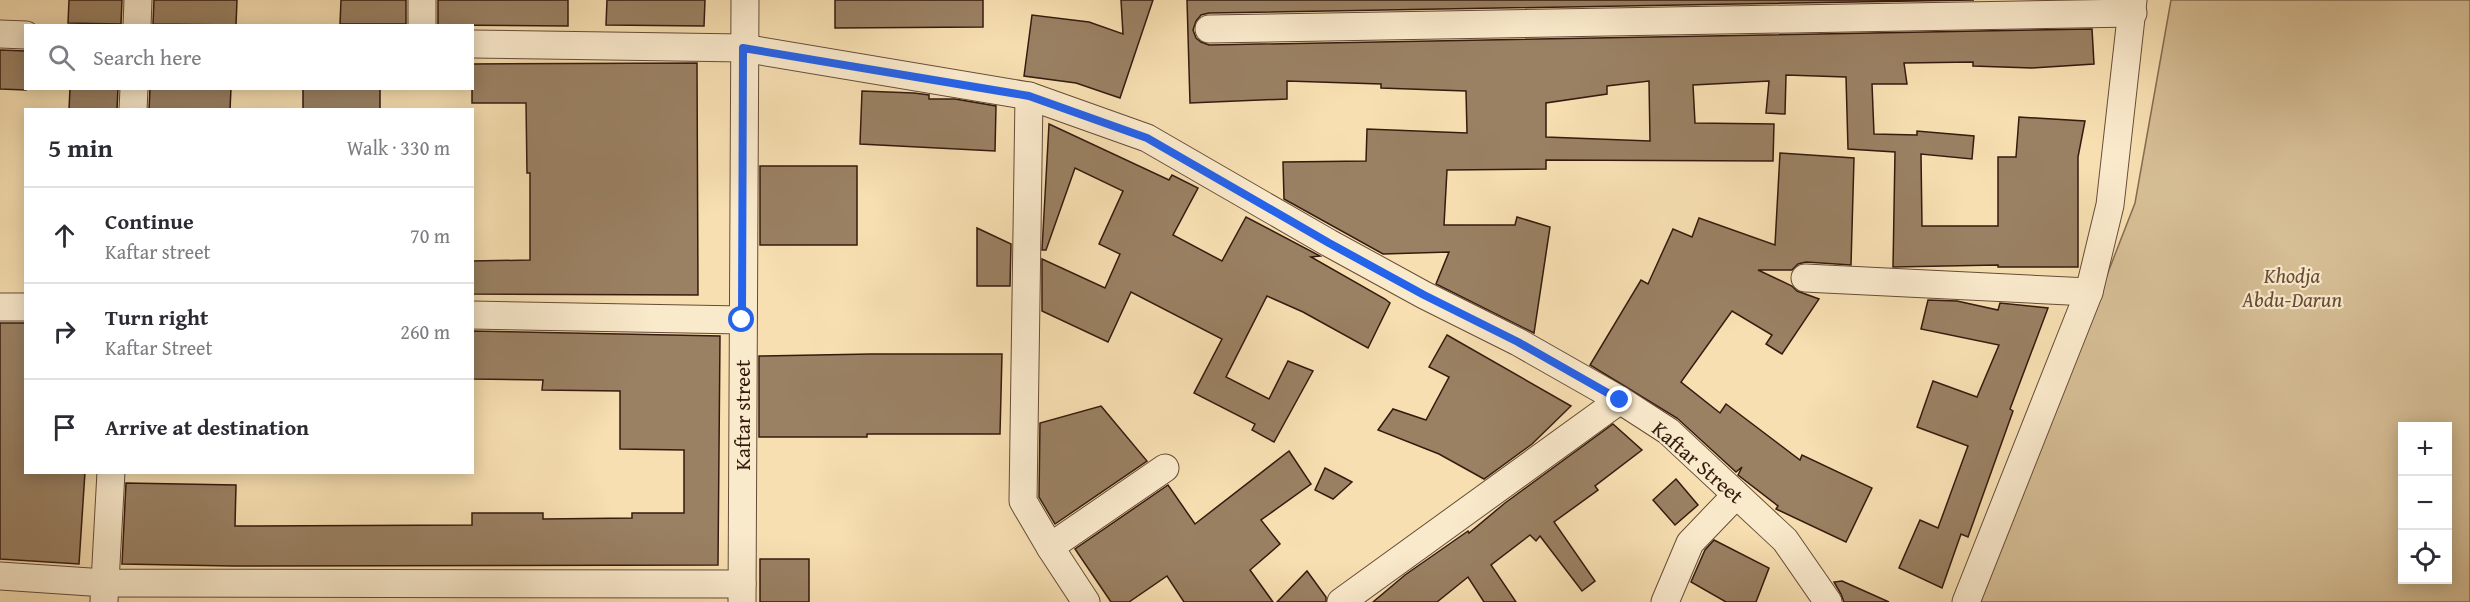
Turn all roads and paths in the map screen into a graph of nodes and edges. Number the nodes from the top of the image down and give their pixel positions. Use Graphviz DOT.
graph roads {
  1 [pos="138,0"];
  2 [pos="422,0"];
  3 [pos="745,0"];
  4 [pos="2133,6"];
  5 [pos="137,24"];
  6 [pos="422,24"];
  7 [pos="1209,29"];
  8 [pos="0,34"];
  9 [pos="24,35"];
  10 [pos="474,44"];
  11 [pos="743,48"];
  12 [pos="134,90"];
  13 [pos="1029,96"];
  14 [pos="133,108"];
  15 [pos="1805,278"];
  16 [pos="2089,292"];
  17 [pos="0,307"];
  18 [pos="24,308"];
  19 [pos="474,315"];
  20 [pos="742,320"];
  21 [pos="1620,400"];
  22 [pos="1165,468"];
  23 [pos="111,474"];
  24 [pos="1736,495"];
  25 [pos="1050,547"];
  26 [pos="0,576"];
  27 [pos="105,593"];
  28 [pos="742,593"];
  29 [pos="1086,602"];
  30 [pos="1341,602"];
  31 [pos="1665,602"];
  32 [pos="1828,602"];
  33 [pos="1966,602"];
  1 -- 5 [label="street"];
  2 -- 6 [label="street"];
  3 -- 11 [label="street, Kaftar street"];
  4 -- 7 [label="street"];
  4 -- 16 [label="street"];
  8 -- 9 [label="street"];
  10 -- 11 [label="street, Kaftar Street"];
  11 -- 13 [label="street, Kaftar Street"];
  11 -- 20 [label="street, Kaftar street"];
  12 -- 14 [label="street"];
  13 -- 21 [label="street, Kaftar Street"];
  13 -- 25 [label="street"];
  15 -- 16 [label="street"];
  16 -- 33 [label="street"];
  17 -- 18 [label="street"];
  19 -- 20 [label="street"];
  20 -- 28 [label="street, Kaftar street"];
  21 -- 24 [label="street, Kaftar Street"];
  21 -- 30 [label="street"];
  22 -- 25 [label="street"];
  23 -- 27 [label="street"];
  24 -- 31 [label="street"];
  24 -- 32 [label="street, Kaftar Street"];
  25 -- 29 [label="street"];
  26 -- 27 [label="street"];
  27 -- 28 [label="street"];
}
